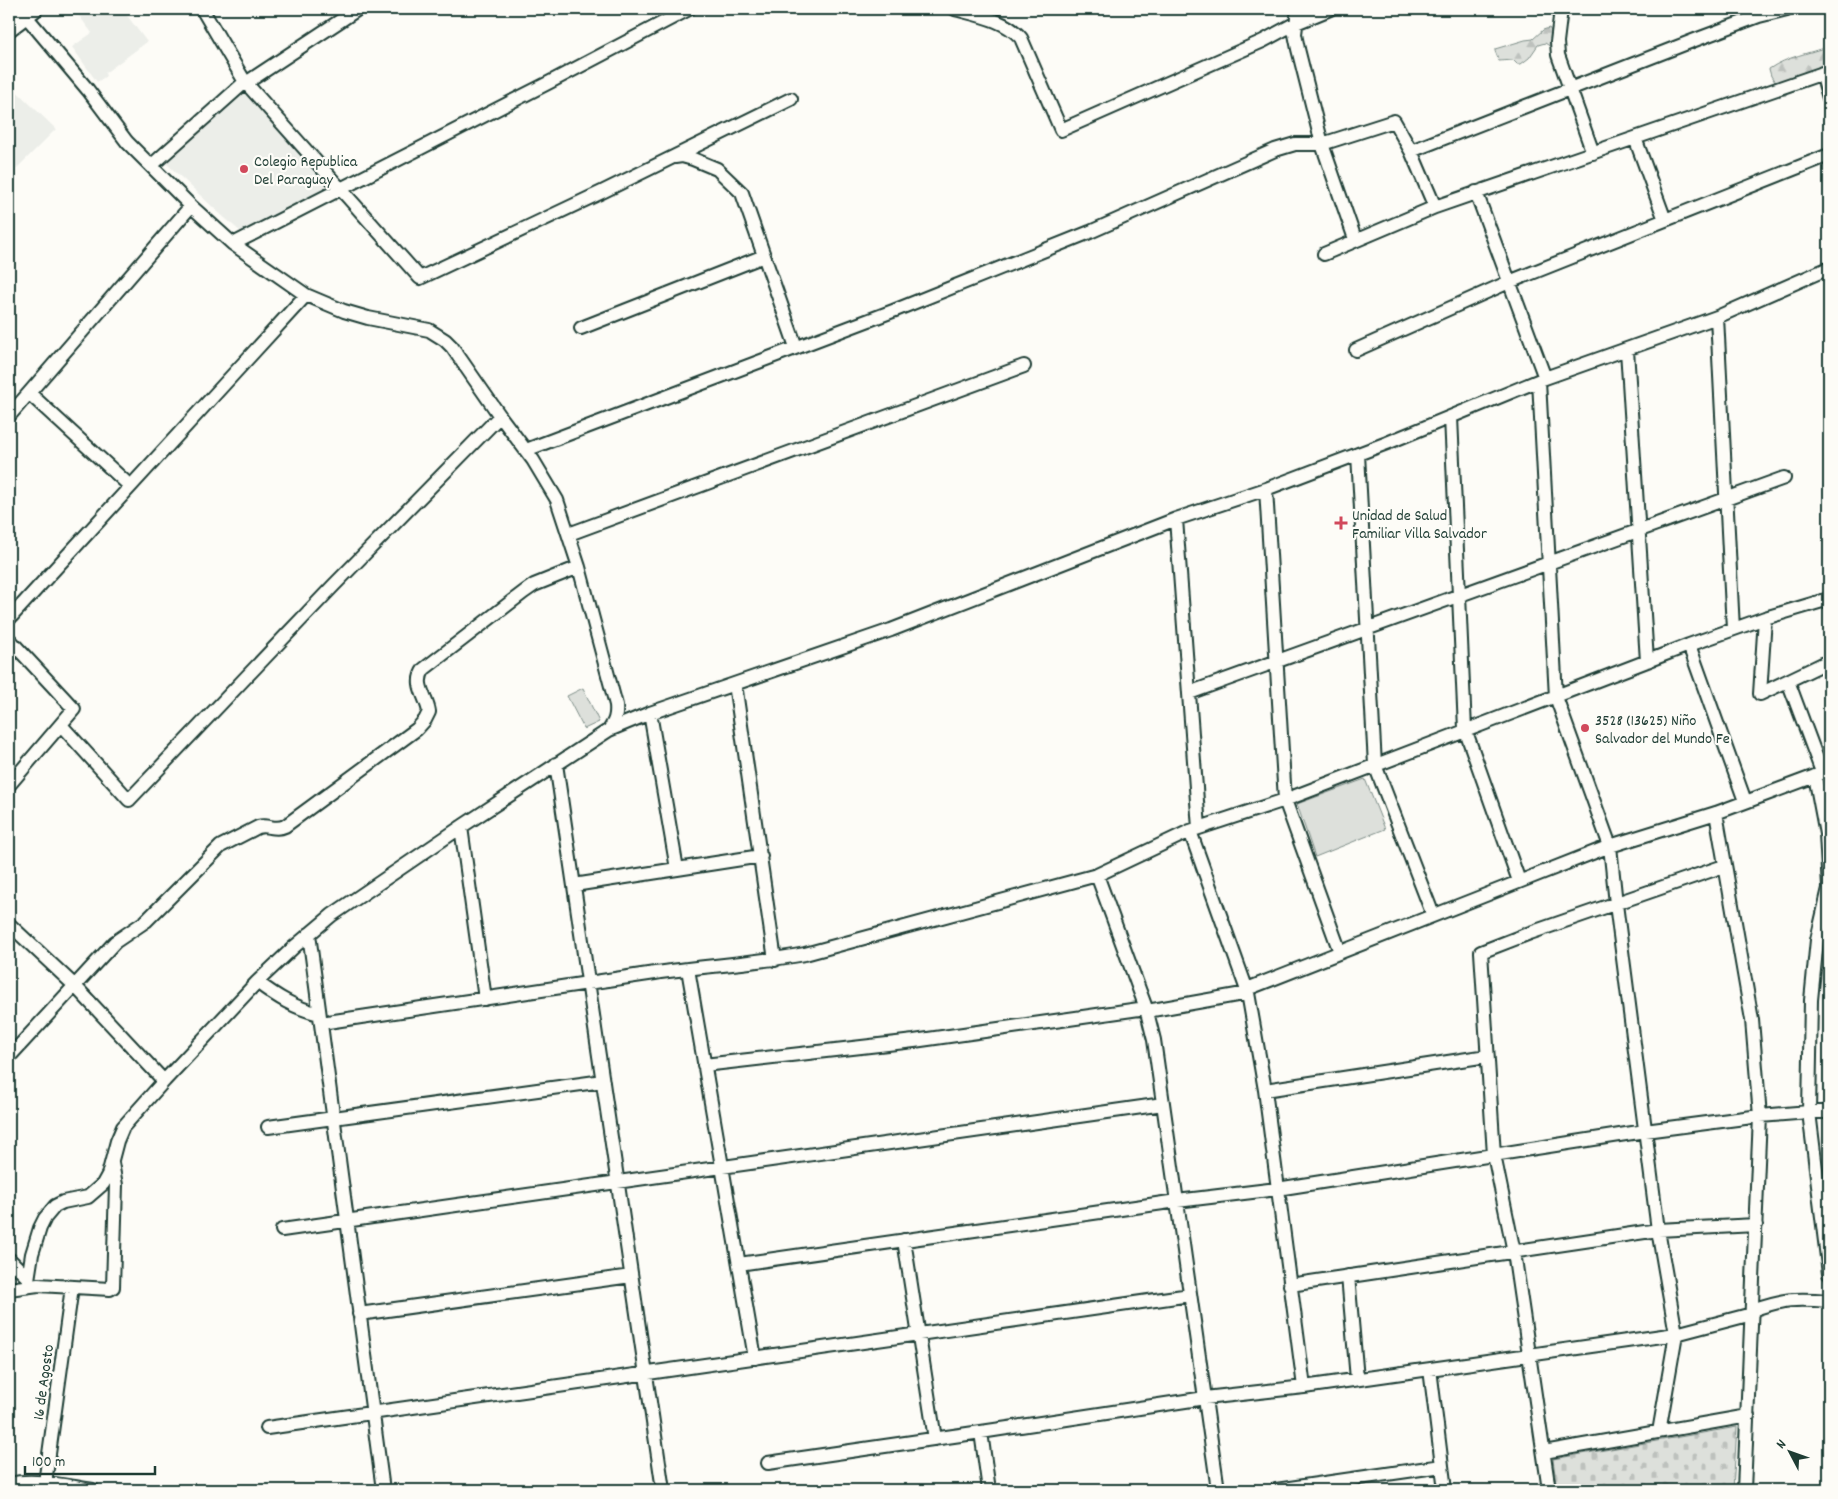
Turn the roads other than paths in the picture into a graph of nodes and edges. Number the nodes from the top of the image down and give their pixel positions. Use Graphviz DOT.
graph roads {
  1 [pos="202,9"];
  2 [pos="358,9"];
  3 [pos="689,9"];
  4 [pos="1298,9"];
  5 [pos="1330,9"];
  6 [pos="1562,9"];
  7 [pos="1787,9"];
  8 [pos="964,10"];
  9 [pos="26,11"];
  10 [pos="1296,23"];
  11 [pos="9,28"];
  12 [pos="1826,72"];
  13 [pos="246,83"];
  14 [pos="1571,90"];
  15 [pos="1829,98"];
  16 [pos="791,99"];
  17 [pos="1635,138"];
  18 [pos="1322,144"];
  19 [pos="1411,151"];
  20 [pos="1593,153"];
  21 [pos="1829,155"];
  22 [pos="671,158"];
  23 [pos="151,166"];
  24 [pos="340,190"];
  25 [pos="1476,192"];
  26 [pos="191,206"];
  27 [pos="1435,207"];
  28 [pos="1665,220"];
  29 [pos="1355,239"];
  30 [pos="233,244"];
  31 [pos="1324,254"];
  32 [pos="764,256"];
  33 [pos="1829,268"];
  34 [pos="1509,282"];
  35 [pos="306,295"];
  36 [pos="1717,317"];
  37 [pos="580,328"];
  38 [pos="796,347"];
  39 [pos="1356,350"];
  40 [pos="1627,350"];
  41 [pos="1024,366"];
  42 [pos="1542,379"];
  43 [pos="29,393"];
  44 [pos="9,416"];
  45 [pos="500,416"];
  46 [pos="1451,417"];
  47 [pos="526,450"];
  48 [pos="1358,454"];
  49 [pos="1784,478"];
  50 [pos="130,486"];
  51 [pos="1266,489"];
  52 [pos="1726,498"];
  53 [pos="1176,519"];
  54 [pos="1639,530"];
  55 [pos="569,534"];
  56 [pos="1549,562"];
  57 [pos="579,567"];
  58 [pos="1459,596"];
  59 [pos="1829,599"];
  60 [pos="1765,618"];
  61 [pos="9,619"];
  62 [pos="1367,628"];
  63 [pos="1733,629"];
  64 [pos="9,639"];
  65 [pos="1689,645"];
  66 [pos="1647,661"];
  67 [pos="1829,661"];
  68 [pos="1277,662"];
  69 [pos="1788,681"];
  70 [pos="735,684"];
  71 [pos="1189,694"];
  72 [pos="1556,697"];
  73 [pos="650,713"];
  74 [pos="61,725"];
  75 [pos="609,730"];
  76 [pos="1465,730"];
  77 [pos="556,764"];
  78 [pos="1375,765"];
  79 [pos="1822,772"];
  80 [pos="9,785"];
  81 [pos="1285,800"];
  82 [pos="1745,801"];
  83 [pos="1716,813"];
  84 [pos="461,827"];
  85 [pos="1194,830"];
  86 [pos="1610,846"];
  87 [pos="761,856"];
  88 [pos="1724,866"];
  89 [pos="677,869"];
  90 [pos="1097,875"];
  91 [pos="1519,881"];
  92 [pos="574,886"];
  93 [pos="1829,888"];
  94 [pos="1616,904"];
  95 [pos="1433,916"];
  96 [pos="9,924"];
  97 [pos="309,934"];
  98 [pos="1340,952"];
  99 [pos="775,960"];
  100 [pos="688,969"];
  101 [pos="257,982"];
  102 [pos="588,983"];
  103 [pos="75,986"];
  104 [pos="1248,991"];
  105 [pos="486,999"];
  106 [pos="1146,1009"];
  107 [pos="320,1019"];
  108 [pos="1487,1056"];
  109 [pos="9,1057"];
  110 [pos="704,1065"];
  111 [pos="164,1081"];
  112 [pos="603,1081"];
  113 [pos="1265,1090"];
  114 [pos="1163,1104"];
  115 [pos="1809,1112"];
  116 [pos="1829,1112"];
  117 [pos="1760,1116"];
  118 [pos="333,1118"];
  119 [pos="268,1127"];
  120 [pos="1645,1131"];
  121 [pos="1494,1155"];
  122 [pos="112,1163"];
  123 [pos="722,1167"];
  124 [pos="618,1182"];
  125 [pos="1277,1189"];
  126 [pos="1177,1201"];
  127 [pos="347,1220"];
  128 [pos="1756,1225"];
  129 [pos="282,1230"];
  130 [pos="1658,1230"];
  131 [pos="904,1240"];
  132 [pos="1514,1252"];
  133 [pos="9,1259"];
  134 [pos="739,1264"];
  135 [pos="1829,1274"];
  136 [pos="632,1276"];
  137 [pos="1348,1276"];
  138 [pos="28,1282"];
  139 [pos="1290,1285"];
  140 [pos="72,1287"];
  141 [pos="9,1289"];
  142 [pos="1190,1296"];
  143 [pos="1829,1302"];
  144 [pos="1752,1312"];
  145 [pos="359,1314"];
  146 [pos="1676,1334"];
  147 [pos="918,1335"];
  148 [pos="1529,1355"];
  149 [pos="756,1358"];
  150 [pos="1430,1369"];
  151 [pos="646,1374"];
  152 [pos="1357,1379"];
  153 [pos="1304,1387"];
  154 [pos="1205,1398"];
  155 [pos="373,1413"];
  156 [pos="1748,1416"];
  157 [pos="267,1428"];
  158 [pos="981,1432"];
  159 [pos="1659,1432"];
  160 [pos="935,1439"];
  161 [pos="1544,1452"];
  162 [pos="768,1463"];
  163 [pos="1442,1466"];
  164 [pos="45,1483"];
  165 [pos="16,1485"];
  166 [pos="93,1490"];
  167 [pos="383,1490"];
  168 [pos="663,1490"];
  169 [pos="989,1490"];
  170 [pos="1218,1490"];
  171 [pos="1276,1490"];
  172 [pos="1445,1490"];
  173 [pos="1549,1490"];
  174 [pos="1744,1490"];
  1 -- 13 [label="street"];
  2 -- 13 [label="street"];
  3 -- 24 [label="street"];
  4 -- 10 [label="street"];
  5 -- 10 [label="street"];
  6 -- 14 [label="street"];
  7 -- 14 [label="street"];
  8 -- 10 [label="street"];
  9 -- 11 [label="main road"];
  9 -- 23 [label="street"];
  10 -- 18 [label="street"];
  12 -- 15 [label="street"];
  12 -- 17 [label="street"];
  13 -- 23 [label="street"];
  13 -- 24 [label="street"];
  14 -- 19 [label="street"];
  14 -- 20 [label="street"];
  16 -- 22 [label="street"];
  17 -- 20 [label="street"];
  17 -- 28 [label="street"];
  18 -- 19 [label="street"];
  18 -- 29 [label="street"];
  18 -- 38 [label="street"];
  19 -- 27 [label="street"];
  20 -- 25 [label="street"];
  21 -- 28 [label="street"];
  22 -- 24 [label="street"];
  22 -- 32 [label="street"];
  23 -- 26 [label="street"];
  24 -- 30 [label="street"];
  25 -- 27 [label="street"];
  25 -- 34 [label="street"];
  26 -- 30 [label="street"];
  26 -- 43 [label="street"];
  27 -- 29 [label="street"];
  28 -- 34 [label="street"];
  29 -- 31 [label="street"];
  30 -- 35 [label="street"];
  32 -- 37 [label="street"];
  32 -- 38 [label="street"];
  33 -- 36 [label="street"];
  34 -- 39 [label="street"];
  34 -- 42 [label="street"];
  35 -- 45 [label="street"];
  35 -- 50 [label="street"];
  36 -- 40 [label="street"];
  36 -- 52 [label="street"];
  38 -- 47 [label="street"];
  40 -- 42 [label="street"];
  40 -- 54 [label="street"];
  41 -- 55 [label="street"];
  42 -- 46 [label="street"];
  42 -- 56 [label="street"];
  43 -- 44 [label="street"];
  43 -- 50 [label="street"];
  45 -- 47 [label="street"];
  45 -- 74 [label="street"];
  46 -- 48 [label="street"];
  46 -- 58 [label="street"];
  47 -- 55 [label="street"];
  48 -- 51 [label="street"];
  48 -- 62 [label="street"];
  49 -- 52 [label="street"];
  50 -- 61 [label="street"];
  51 -- 53 [label="street"];
  51 -- 68 [label="street"];
  52 -- 54 [label="street"];
  52 -- 63 [label="street"];
  53 -- 70 [label="street"];
  53 -- 71 [label="street"];
  54 -- 56 [label="street"];
  54 -- 66 [label="street"];
  55 -- 57 [label="street"];
  56 -- 58 [label="street"];
  56 -- 72 [label="street"];
  57 -- 75 [label="street"];
  57 -- 103 [label="street"];
  58 -- 62 [label="street"];
  58 -- 76 [label="street"];
  59 -- 60 [label="street"];
  60 -- 63 [label="street"];
  60 -- 69 [label="street"];
  62 -- 68 [label="street"];
  62 -- 78 [label="street"];
  63 -- 65 [label="street"];
  64 -- 74 [label="street"];
  65 -- 66 [label="street"];
  65 -- 82 [label="street"];
  66 -- 72 [label="street"];
  67 -- 69 [label="street"];
  68 -- 71 [label="street"];
  68 -- 81 [label="street"];
  69 -- 79 [label="street"];
  70 -- 73 [label="street"];
  70 -- 87 [label="street"];
  71 -- 85 [label="street"];
  72 -- 76 [label="street"];
  72 -- 86 [label="street"];
  73 -- 75 [label="street"];
  73 -- 89 [label="street"];
  74 -- 80 [label="street"];
  75 -- 77 [label="street"];
  76 -- 78 [label="street"];
  76 -- 91 [label="street"];
  77 -- 84 [label="street"];
  77 -- 92 [label="street"];
  78 -- 81 [label="street"];
  78 -- 95 [label="street"];
  79 -- 82 [label="street"];
  79 -- 93 [label="street"];
  81 -- 85 [label="street"];
  81 -- 98 [label="street"];
  82 -- 83 [label="street"];
  83 -- 86 [label="street"];
  83 -- 88 [label="street"];
  84 -- 97 [label="street"];
  84 -- 105 [label="street"];
  85 -- 90 [label="street"];
  85 -- 104 [label="street"];
  86 -- 91 [label="street"];
  86 -- 94 [label="street"];
  87 -- 89 [label="street"];
  87 -- 99 [label="street"];
  88 -- 94 [label="street"];
  88 -- 117 [label="street"];
  89 -- 92 [label="street"];
  90 -- 99 [label="street"];
  90 -- 106 [label="street"];
  91 -- 95 [label="street"];
  92 -- 102 [label="street"];
  93 -- 115 [label="street"];
  94 -- 108 [label="street"];
  94 -- 120 [label="street"];
  95 -- 98 [label="street"];
  96 -- 103 [label="street"];
  97 -- 101 [label="street"];
  97 -- 107 [label="street"];
  98 -- 104 [label="street"];
  99 -- 100 [label="street"];
  100 -- 102 [label="street"];
  100 -- 110 [label="street"];
  101 -- 107 [label="street"];
  101 -- 111 [label="street"];
  102 -- 105 [label="street"];
  102 -- 112 [label="street"];
  103 -- 109 [label="street"];
  103 -- 111 [label="street"];
  104 -- 106 [label="street"];
  104 -- 113 [label="street"];
  105 -- 107 [label="street"];
  106 -- 110 [label="street"];
  106 -- 114 [label="street"];
  107 -- 118 [label="street"];
  108 -- 113 [label="street"];
  108 -- 121 [label="street"];
  110 -- 123 [label="street"];
  111 -- 122 [label="street"];
  112 -- 118 [label="street"];
  112 -- 124 [label="street"];
  113 -- 125 [label="street"];
  114 -- 123 [label="street"];
  114 -- 126 [label="street"];
  115 -- 116 [label="street"];
  115 -- 117 [label="street"];
  115 -- 135 [label="street"];
  117 -- 120 [label="street"];
  117 -- 128 [label="street"];
  118 -- 119 [label="street"];
  118 -- 127 [label="street"];
  120 -- 121 [label="street"];
  120 -- 130 [label="street"];
  121 -- 125 [label="street"];
  121 -- 132 [label="street"];
  122 -- 138 [label="street"];
  122 -- 140 [label="street"];
  123 -- 124 [label="street"];
  123 -- 134 [label="street"];
  124 -- 127 [label="street"];
  124 -- 136 [label="street"];
  125 -- 126 [label="street"];
  125 -- 139 [label="street"];
  126 -- 131 [label="street"];
  126 -- 142 [label="street"];
  127 -- 129 [label="street"];
  127 -- 145 [label="street"];
  128 -- 130 [label="street"];
  128 -- 144 [label="street"];
  130 -- 132 [label="street"];
  130 -- 146 [label="street"];
  131 -- 134 [label="street"];
  131 -- 147 [label="street"];
  132 -- 137 [label="street"];
  132 -- 148 [label="street"];
  133 -- 138 [label="street"];
  134 -- 149 [label="street"];
  136 -- 145 [label="street"];
  136 -- 151 [label="street"];
  137 -- 139 [label="street"];
  137 -- 152 [label="street"];
  138 -- 140 [label="street"];
  138 -- 141 [label="street"];
  139 -- 153 [label="street"];
  140 -- 164 [label="street, 16 de Agosto"];
  142 -- 147 [label="street"];
  142 -- 154 [label="street"];
  143 -- 144 [label="street"];
  144 -- 146 [label="street"];
  144 -- 156 [label="street"];
  145 -- 155 [label="street"];
  146 -- 148 [label="street"];
  146 -- 159 [label="street"];
  147 -- 149 [label="street"];
  147 -- 160 [label="street"];
  148 -- 150 [label="street"];
  148 -- 161 [label="street"];
  149 -- 151 [label="street"];
  150 -- 152 [label="street"];
  150 -- 163 [label="street"];
  151 -- 155 [label="street"];
  151 -- 168 [label="street"];
  152 -- 153 [label="street"];
  153 -- 154 [label="street"];
  154 -- 158 [label="street"];
  154 -- 170 [label="street"];
  155 -- 157 [label="street"];
  155 -- 167 [label="street"];
  156 -- 159 [label="street"];
  156 -- 174 [label="street"];
  158 -- 160 [label="street"];
  158 -- 169 [label="street"];
  159 -- 161 [label="street"];
  160 -- 162 [label="street"];
  161 -- 173 [label="street"];
  163 -- 171 [label="street"];
  163 -- 172 [label="street"];
  164 -- 165 [label="street"];
  164 -- 166 [label="street"];
}
